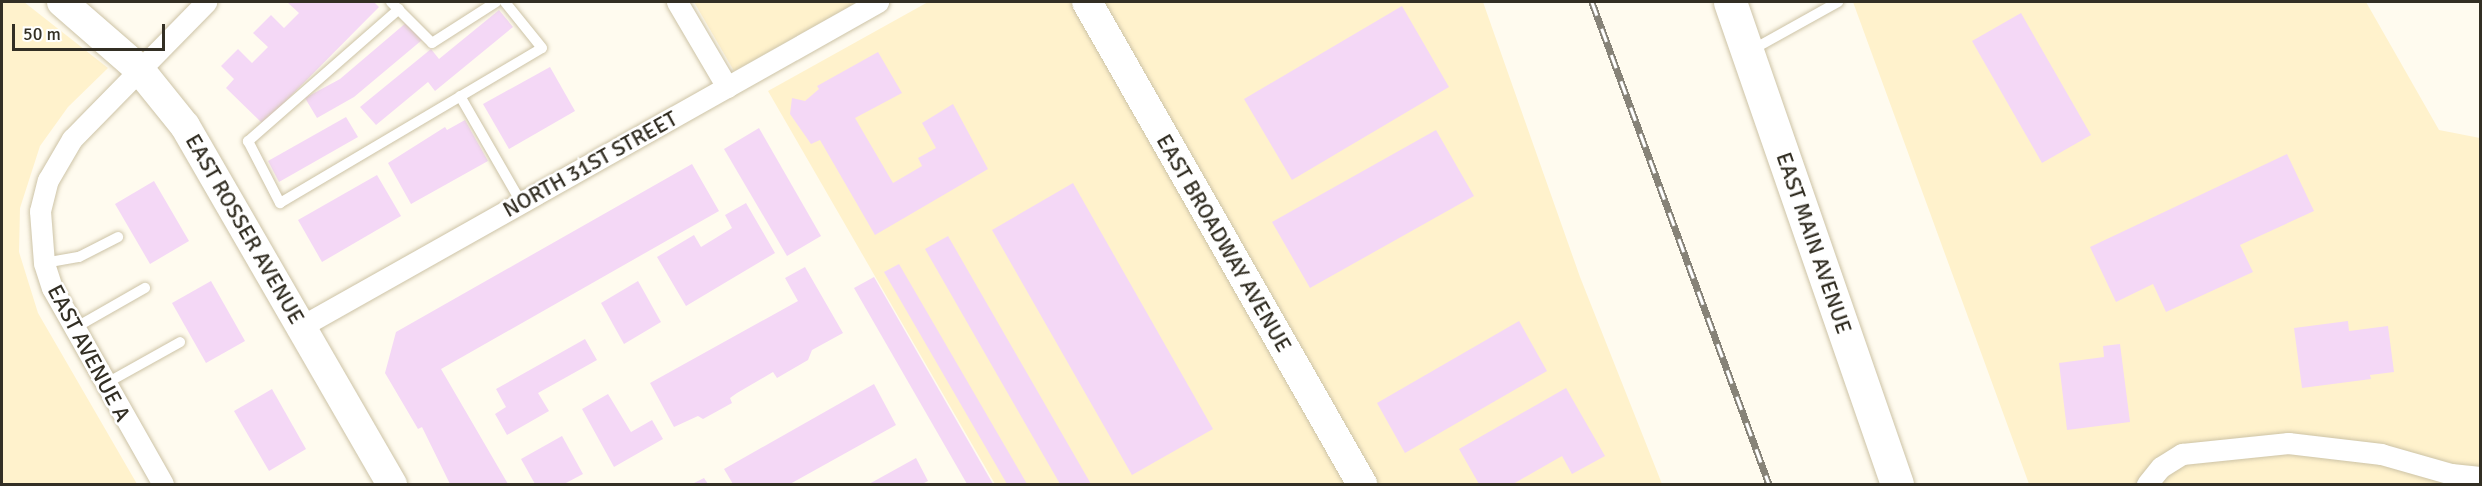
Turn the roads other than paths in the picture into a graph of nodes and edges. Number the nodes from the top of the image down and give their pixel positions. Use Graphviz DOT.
graph roads {
  1 [pos="62,2"];
  2 [pos="206,2"];
  3 [pos="496,2"];
  4 [pos="506,2"];
  5 [pos="677,2"];
  6 [pos="878,2"];
  7 [pos="1087,2"];
  8 [pos="1730,2"];
  9 [pos="1838,2"];
  10 [pos="395,5"];
  11 [pos="1748,52"];
  12 [pos="139,69"];
  13 [pos="727,87"];
  14 [pos="460,96"];
  15 [pos="521,202"];
  16 [pos="118,237"];
  17 [pos="44,263"];
  18 [pos="145,288"];
  19 [pos="302,326"];
  20 [pos="73,329"];
  21 [pos="180,342"];
  22 [pos="105,385"];
  23 [pos="2481,477"];
  24 [pos="162,484"];
  25 [pos="392,484"];
  26 [pos="1362,484"];
  27 [pos="1897,484"];
  28 [pos="2148,484"];
  1 -- 12 [label="street, EAST ROSSER AVENUE"];
  2 -- 12 [label="street, EAST AVENUE A"];
  3 -- 10 [label="lane"];
  4 -- 14 [label="lane"];
  5 -- 13 [label="street"];
  6 -- 13 [label="street, NORTH 31ST STREET"];
  7 -- 26 [label="street, EAST BROADWAY AVENUE"];
  8 -- 11 [label="main road, EAST MAIN AVENUE"];
  9 -- 11 [label="lane"];
  10 -- 14 [label="lane"];
  11 -- 27 [label="main road, EAST MAIN AVENUE"];
  12 -- 17 [label="street, EAST AVENUE A"];
  12 -- 19 [label="street, EAST ROSSER AVENUE"];
  13 -- 15 [label="street, NORTH 31ST STREET"];
  14 -- 15 [label="lane"];
  15 -- 19 [label="street, NORTH 31ST STREET"];
  16 -- 17 [label="lane"];
  17 -- 20 [label="street, EAST AVENUE A"];
  18 -- 20 [label="lane"];
  19 -- 25 [label="street, EAST ROSSER AVENUE"];
  20 -- 22 [label="street, EAST AVENUE A"];
  21 -- 22 [label="lane"];
  22 -- 24 [label="street, EAST AVENUE A"];
  23 -- 28 [label="street"];
}
